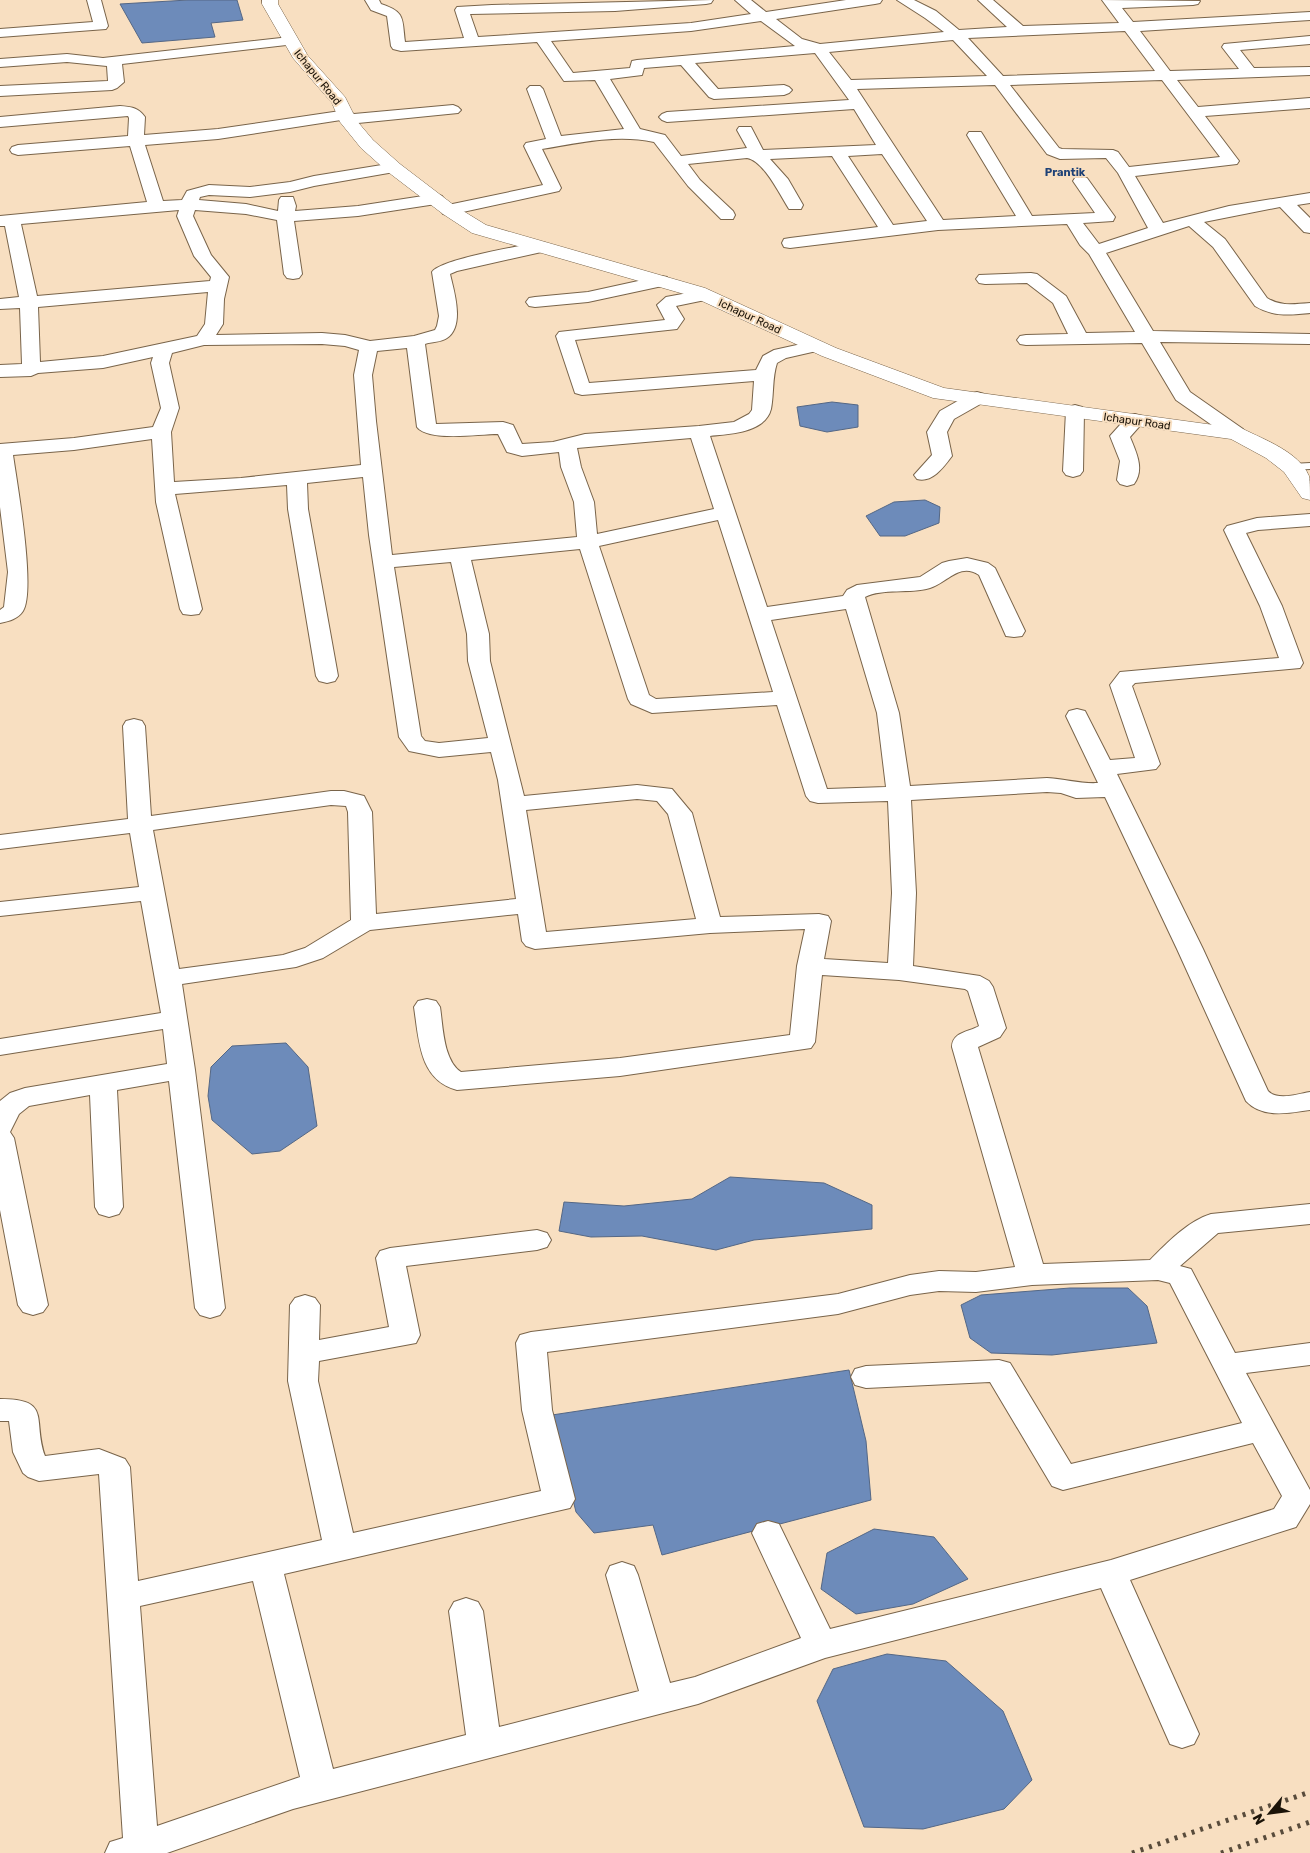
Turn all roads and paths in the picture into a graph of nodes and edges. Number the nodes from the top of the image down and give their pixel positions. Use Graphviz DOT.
graph roads {
  1 [pos="94,0"];
  2 [pos="270,0"];
  3 [pos="372,0"];
  4 [pos="706,0"];
  5 [pos="742,0"];
  6 [pos="875,0"];
  7 [pos="904,0"];
  8 [pos="985,0"];
  9 [pos="1192,0"];
  10 [pos="852,2"];
  11 [pos="1111,2"];
  12 [pos="524,4"];
  13 [pos="588,4"];
  14 [pos="1264,6"];
  15 [pos="765,16"];
  16 [pos="1310,16"];
  17 [pos="1273,18"];
  18 [pos="1131,27"];
  19 [pos="1019,30"];
  20 [pos="0,34"];
  21 [pos="956,34"];
  22 [pos="541,37"];
  23 [pos="1310,40"];
  24 [pos="290,41"];
  25 [pos="472,42"];
  26 [pos="819,48"];
  27 [pos="114,60"];
  28 [pos="686,60"];
  29 [pos="0,63"];
  30 [pos="1310,71"];
  31 [pos="1250,73"];
  32 [pos="600,75"];
  33 [pos="1168,76"];
  34 [pos="1001,81"];
  35 [pos="847,86"];
  36 [pos="535,90"];
  37 [pos="784,90"];
  38 [pos="0,91"];
  39 [pos="859,104"];
  40 [pos="1307,107"];
  41 [pos="453,110"];
  42 [pos="1195,112"];
  43 [pos="348,117"];
  44 [pos="667,117"];
  45 [pos="0,122"];
  46 [pos="744,130"];
  47 [pos="634,133"];
  48 [pos="975,135"];
  49 [pos="136,140"];
  50 [pos="555,142"];
  51 [pos="887,149"];
  52 [pos="18,150"];
  53 [pos="838,153"];
  54 [pos="758,155"];
  55 [pos="676,161"];
  56 [pos="394,168"];
  57 [pos="1124,172"];
  58 [pos="1080,181"];
  59 [pos="279,188"];
  60 [pos="1310,198"];
  61 [pos="1285,202"];
  62 [pos="443,205"];
  63 [pos="156,206"];
  64 [pos="189,206"];
  65 [pos="794,206"];
  66 [pos="728,215"];
  67 [pos="285,217"];
  68 [pos="1072,219"];
  69 [pos="6,221"];
  70 [pos="1026,221"];
  71 [pos="1193,221"];
  72 [pos="938,225"];
  73 [pos="1310,228"];
  74 [pos="888,230"];
  75 [pos="1158,230"];
  76 [pos="790,243"];
  77 [pos="540,247"];
  78 [pos="1096,251"];
  79 [pos="293,274"];
  80 [pos="985,279"];
  81 [pos="661,281"];
  82 [pos="218,286"];
  83 [pos="704,294"];
  84 [pos="28,301"];
  85 [pos="535,302"];
  86 [pos="0,304"];
  87 [pos="1310,308"];
  88 [pos="1149,338"];
  89 [pos="1080,339"];
  90 [pos="1310,339"];
  91 [pos="204,340"];
  92 [pos="1026,340"];
  93 [pos="415,341"];
  94 [pos="815,346"];
  95 [pos="369,347"];
  96 [pos="164,349"];
  97 [pos="31,370"];
  98 [pos="0,371"];
  99 [pos="764,375"];
  100 [pos="976,398"];
  101 [pos="1075,411"];
  102 [pos="1135,420"];
  103 [pos="162,432"];
  104 [pos="699,432"];
  105 [pos="1236,434"];
  106 [pos="567,444"];
  107 [pos="2,450"];
  108 [pos="1301,466"];
  109 [pos="372,470"];
  110 [pos="1073,471"];
  111 [pos="924,475"];
  112 [pos="298,478"];
  113 [pos="1127,480"];
  114 [pos="165,490"];
  115 [pos="1310,493"];
  116 [pos="724,513"];
  117 [pos="1310,520"];
  118 [pos="588,542"];
  119 [pos="460,555"];
  120 [pos="383,562"];
  121 [pos="9,573"];
  122 [pos="854,601"];
  123 [pos="191,610"];
  124 [pos="758,615"];
  125 [pos="0,617"];
  126 [pos="1014,630"];
  127 [pos="327,676"];
  128 [pos="785,698"];
  129 [pos="1077,716"];
  130 [pos="134,726"];
  131 [pos="500,744"];
  132 [pos="1107,779"];
  133 [pos="899,794"];
  134 [pos="514,804"];
  135 [pos="140,825"];
  136 [pos="0,842"];
  137 [pos="152,893"];
  138 [pos="529,905"];
  139 [pos="0,909"];
  140 [pos="364,923"];
  141 [pos="710,925"];
  142 [pos="810,966"];
  143 [pos="902,972"];
  144 [pos="168,978"];
  145 [pos="426,1006"];
  146 [pos="175,1019"];
  147 [pos="0,1047"];
  148 [pos="182,1070"];
  149 [pos="102,1084"];
  150 [pos="1305,1106"];
  151 [pos="0,1127"];
  152 [pos="0,1138"];
  153 [pos="109,1207"];
  154 [pos="1310,1214"];
  155 [pos="537,1240"];
  156 [pos="1158,1270"];
  157 [pos="1032,1275"];
  158 [pos="33,1305"];
  159 [pos="306,1305"];
  160 [pos="210,1308"];
  161 [pos="304,1353"];
  162 [pos="1310,1354"];
  163 [pos="1226,1365"];
  164 [pos="866,1377"];
  165 [pos="0,1410"];
  166 [pos="1261,1430"];
  167 [pos="768,1533"];
  168 [pos="340,1547"];
  169 [pos="265,1564"];
  170 [pos="1111,1573"];
  171 [pos="622,1575"];
  172 [pos="123,1597"];
  173 [pos="466,1611"];
  174 [pos="821,1645"];
  175 [pos="658,1700"];
  176 [pos="1182,1734"];
  177 [pos="484,1744"];
  178 [pos="320,1787"];
  179 [pos="132,1850"];
  1 -- 20 [label="street"];
  2 -- 24 [label="street, Ichapur Road"];
  3 -- 25 [label="street"];
  4 -- 13 [label="street"];
  5 -- 15 [label="street"];
  6 -- 10 [label="street"];
  7 -- 21 [label="street"];
  8 -- 19 [label="street"];
  9 -- 11 [label="street"];
  10 -- 15 [label="street"];
  11 -- 18 [label="street"];
  12 -- 13 [label="street"];
  12 -- 25 [label="street"];
  14 -- 17 [label="street"];
  15 -- 22 [label="street"];
  15 -- 26 [label="street"];
  16 -- 17 [label="street"];
  17 -- 18 [label="street"];
  18 -- 19 [label="street"];
  18 -- 33 [label="street"];
  19 -- 21 [label="street"];
  21 -- 26 [label="street"];
  21 -- 34 [label="street"];
  22 -- 25 [label="street"];
  22 -- 32 [label="street"];
  23 -- 31 [label="street"];
  24 -- 27 [label="street"];
  24 -- 43 [label="street, Ichapur Road"];
  26 -- 28 [label="street"];
  26 -- 35 [label="street"];
  27 -- 29 [label="street"];
  27 -- 38 [label="street"];
  28 -- 32 [label="street"];
  28 -- 37 [label="street"];
  30 -- 31 [label="street"];
  31 -- 33 [label="street"];
  32 -- 47 [label="street"];
  33 -- 34 [label="street"];
  33 -- 42 [label="street"];
  34 -- 35 [label="street"];
  34 -- 57 [label="street"];
  35 -- 39 [label="street"];
  36 -- 50 [label="street"];
  39 -- 44 [label="street"];
  39 -- 51 [label="street"];
  40 -- 42 [label="street"];
  41 -- 43 [label="street"];
  42 -- 57 [label="street"];
  43 -- 49 [label="street"];
  43 -- 56 [label="street, Ichapur Road"];
  45 -- 49 [label="street"];
  46 -- 54 [label="street"];
  47 -- 50 [label="street"];
  47 -- 55 [label="street"];
  48 -- 70 [label="street"];
  49 -- 52 [label="street"];
  49 -- 63 [label="street"];
  50 -- 62 [label="street"];
  51 -- 53 [label="street"];
  51 -- 72 [label="street"];
  53 -- 54 [label="street"];
  53 -- 74 [label="street"];
  54 -- 55 [label="street"];
  54 -- 65 [label="street"];
  55 -- 66 [label="street"];
  56 -- 59 [label="street"];
  56 -- 62 [label="street, Ichapur Road"];
  57 -- 75 [label="street"];
  58 -- 68 [label="street"];
  59 -- 64 [label="street"];
  59 -- 67 [label="street"];
  60 -- 61 [label="street"];
  61 -- 71 [label="street"];
  61 -- 73 [label="street"];
  62 -- 67 [label="street"];
  62 -- 77 [label="street, Ichapur Road"];
  63 -- 64 [label="street"];
  63 -- 69 [label="street"];
  64 -- 67 [label="street"];
  64 -- 82 [label="street"];
  67 -- 79 [label="street"];
  68 -- 70 [label="street"];
  68 -- 78 [label="street"];
  69 -- 84 [label="street"];
  70 -- 72 [label="street"];
  71 -- 75 [label="street"];
  71 -- 87 [label="street"];
  72 -- 74 [label="street"];
  74 -- 76 [label="street"];
  75 -- 78 [label="street"];
  77 -- 81 [label="street, Ichapur Road"];
  77 -- 93 [label="street"];
  78 -- 88 [label="street"];
  80 -- 89 [label="street"];
  81 -- 83 [label="street, Ichapur Road"];
  81 -- 85 [label="street"];
  82 -- 84 [label="street"];
  82 -- 91 [label="street"];
  83 -- 94 [label="street, Ichapur Road"];
  83 -- 99 [label="street"];
  84 -- 86 [label="street"];
  84 -- 97 [label="street"];
  88 -- 89 [label="street"];
  88 -- 90 [label="street"];
  88 -- 105 [label="street"];
  89 -- 92 [label="street"];
  91 -- 95 [label="street"];
  91 -- 96 [label="street"];
  93 -- 95 [label="street"];
  93 -- 106 [label="street"];
  94 -- 99 [label="street"];
  94 -- 100 [label="street, Ichapur Road"];
  95 -- 109 [label="street"];
  96 -- 97 [label="street"];
  96 -- 103 [label="street"];
  97 -- 98 [label="street"];
  99 -- 104 [label="street"];
  100 -- 101 [label="street, Ichapur Road"];
  100 -- 111 [label="street"];
  101 -- 102 [label="street, Ichapur Road"];
  101 -- 110 [label="street"];
  102 -- 105 [label="street, Ichapur Road"];
  102 -- 113 [label="street"];
  103 -- 107 [label="street"];
  103 -- 114 [label="street"];
  104 -- 106 [label="street"];
  104 -- 116 [label="street"];
  105 -- 108 [label="street, Ichapur Road"];
  106 -- 118 [label="street"];
  107 -- 121 [label="street"];
  108 -- 115 [label="street, Ichapur Road"];
  109 -- 112 [label="street"];
  109 -- 120 [label="street"];
  112 -- 114 [label="street"];
  112 -- 127 [label="street"];
  114 -- 123 [label="street"];
  116 -- 118 [label="street"];
  116 -- 124 [label="street"];
  117 -- 132 [label="street"];
  118 -- 119 [label="street"];
  118 -- 128 [label="street"];
  119 -- 120 [label="street"];
  119 -- 131 [label="street"];
  120 -- 131 [label="street"];
  121 -- 125 [label="street"];
  122 -- 124 [label="street"];
  122 -- 126 [label="street"];
  122 -- 133 [label="street"];
  124 -- 128 [label="street"];
  128 -- 133 [label="street"];
  129 -- 132 [label="street"];
  130 -- 135 [label="street"];
  131 -- 134 [label="street"];
  132 -- 133 [label="street"];
  132 -- 150 [label="street"];
  133 -- 143 [label="street"];
  134 -- 138 [label="street"];
  134 -- 141 [label="street"];
  135 -- 136 [label="street"];
  135 -- 137 [label="street"];
  135 -- 140 [label="street"];
  137 -- 139 [label="street"];
  137 -- 144 [label="street"];
  138 -- 140 [label="street"];
  138 -- 141 [label="street"];
  140 -- 144 [label="street"];
  141 -- 142 [label="street"];
  142 -- 143 [label="street"];
  142 -- 145 [label="street"];
  143 -- 157 [label="street"];
  144 -- 146 [label="street"];
  146 -- 147 [label="street"];
  146 -- 148 [label="street"];
  148 -- 149 [label="street"];
  148 -- 160 [label="street"];
  149 -- 151 [label="street"];
  149 -- 153 [label="street"];
  152 -- 158 [label="street"];
  154 -- 156 [label="street"];
  155 -- 161 [label="street"];
  156 -- 157 [label="street"];
  156 -- 163 [label="street"];
  157 -- 168 [label="street"];
  159 -- 161 [label="street"];
  161 -- 168 [label="street"];
  162 -- 163 [label="street"];
  163 -- 166 [label="street"];
  164 -- 166 [label="street"];
  165 -- 172 [label="street"];
  166 -- 170 [label="street"];
  167 -- 174 [label="street"];
  168 -- 169 [label="street"];
  169 -- 172 [label="street"];
  169 -- 178 [label="street"];
  170 -- 174 [label="street"];
  170 -- 176 [label="street"];
  171 -- 175 [label="street"];
  172 -- 179 [label="street"];
  173 -- 177 [label="street"];
  174 -- 175 [label="street"];
  175 -- 177 [label="street"];
  177 -- 178 [label="street"];
  178 -- 179 [label="street"];
}
